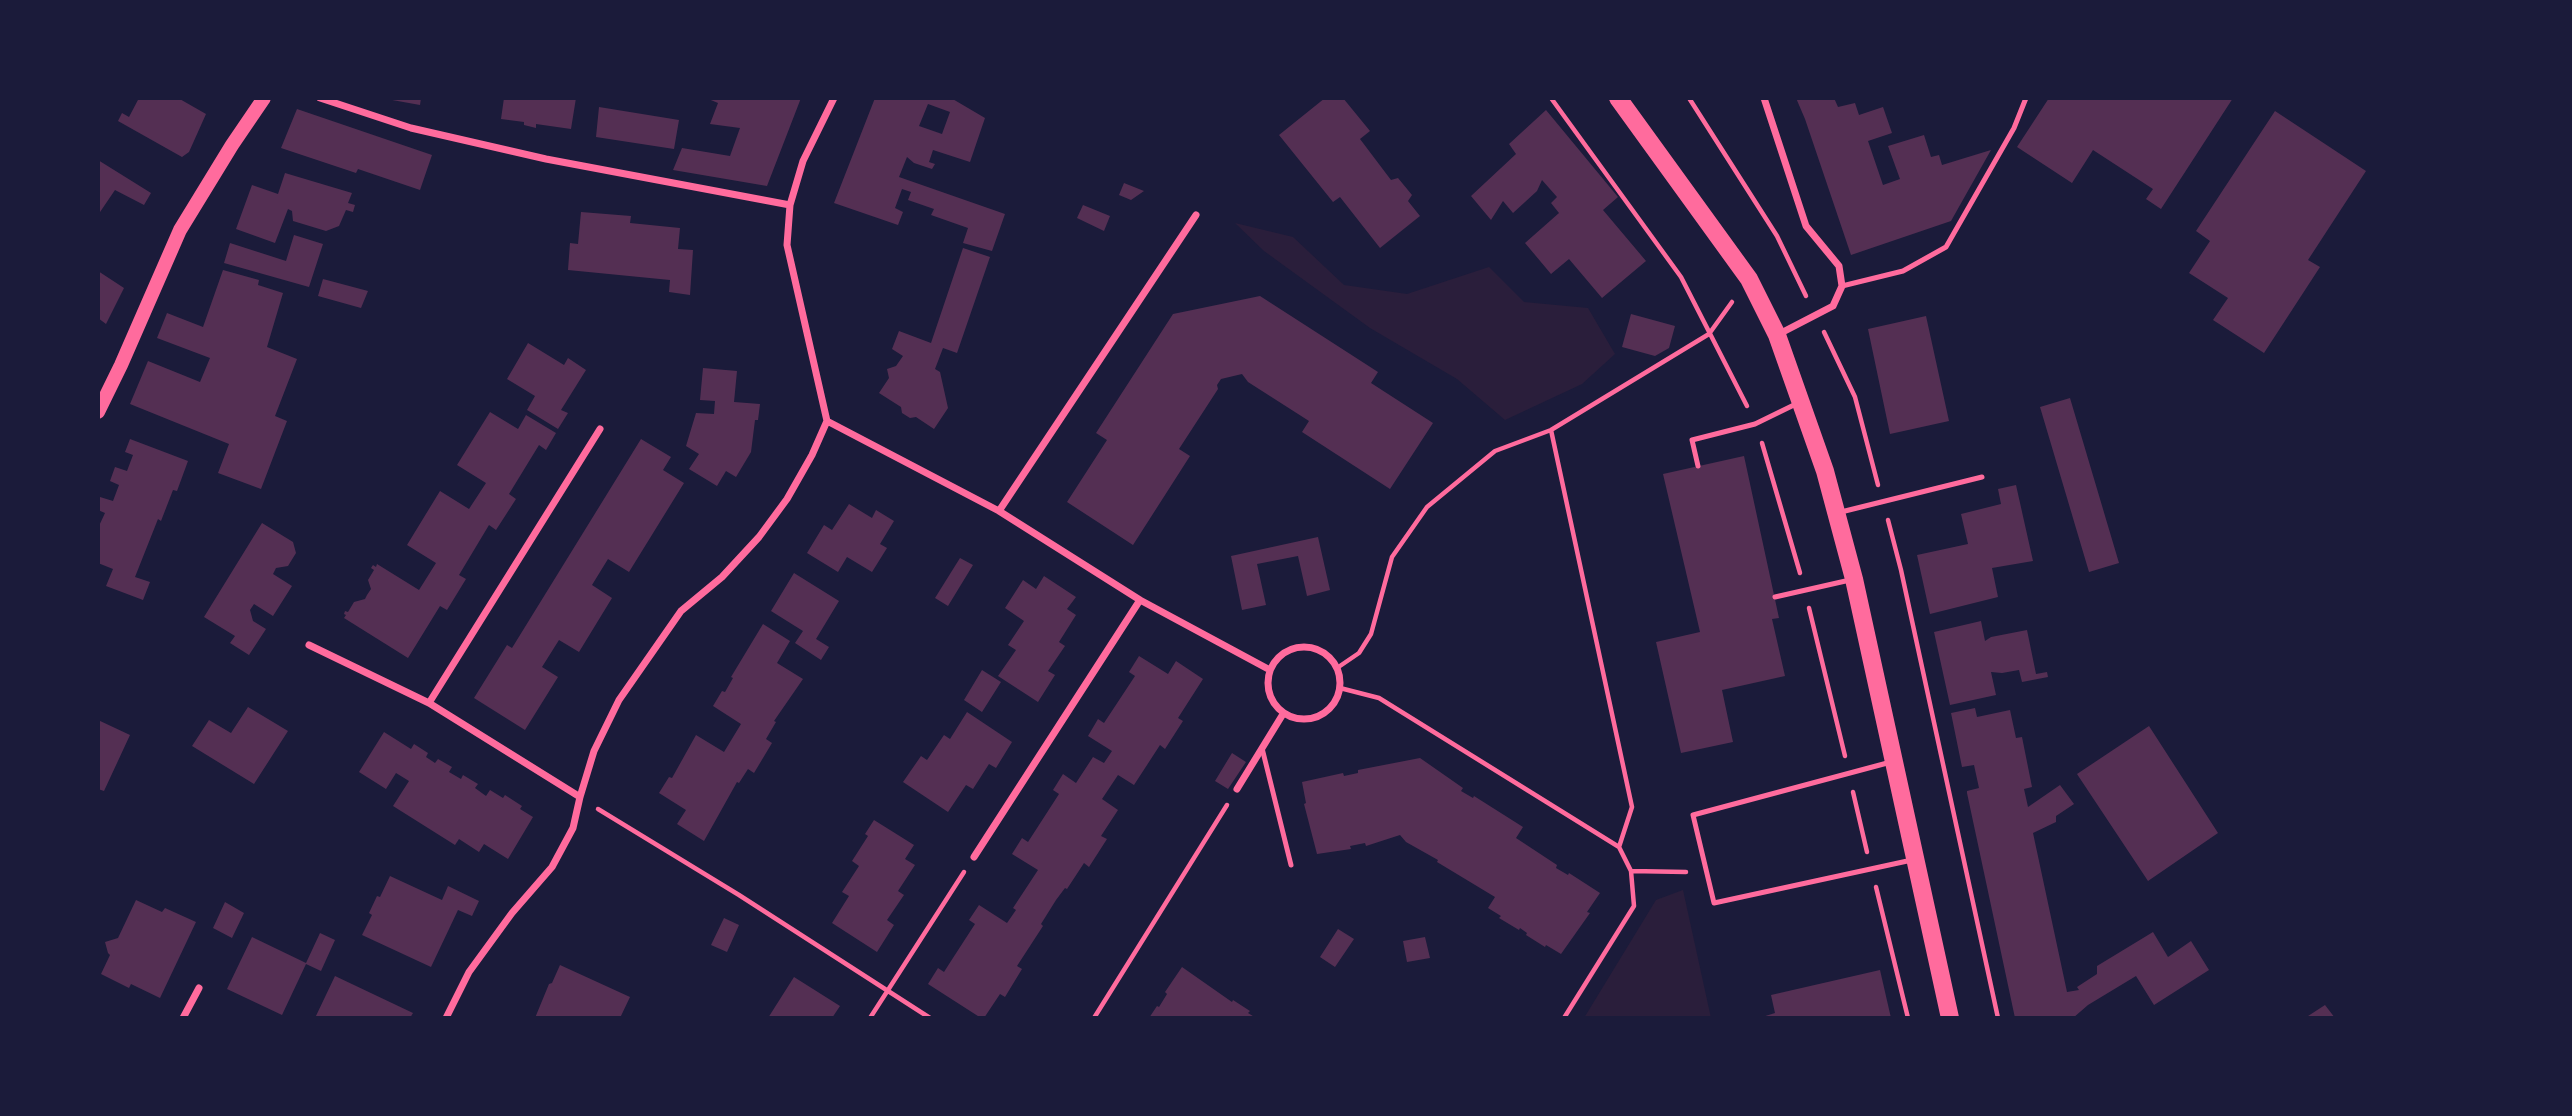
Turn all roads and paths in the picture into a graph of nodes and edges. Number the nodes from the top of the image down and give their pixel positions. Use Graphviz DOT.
graph roads {
  1 [pos="264,98"];
  2 [pos="320,98"];
  3 [pos="834,98"];
  4 [pos="1550,98"];
  5 [pos="1618,98"];
  6 [pos="1763,98"];
  7 [pos="2026,98"];
  8 [pos="790,205"];
  9 [pos="1196,215"];
  10 [pos="1749,279"];
  11 [pos="1842,286"];
  12 [pos="1709,334"];
  13 [pos="1777,335"];
  14 [pos="1801,402"];
  15 [pos="98,412"];
  16 [pos="827,421"];
  17 [pos="1755,424"];
  18 [pos="600,429"];
  19 [pos="1551,430"];
  20 [pos="1698,466"];
  21 [pos="1982,477"];
  22 [pos="999,510"];
  23 [pos="1838,513"];
  24 [pos="1854,579"];
  25 [pos="1804,590"];
  26 [pos="1774,597"];
  27 [pos="1140,600"];
  28 [pos="309,645"];
  29 [pos="1338,668"];
  30 [pos="1270,670"];
  31 [pos="1340,688"];
  32 [pos="429,704"];
  33 [pos="1283,714"];
  34 [pos="1262,748"];
  35 [pos="1894,762"];
  36 [pos="1849,774"];
  37 [pos="1237,789"];
  38 [pos="580,797"];
  39 [pos="1619,847"];
  40 [pos="974,857"];
  41 [pos="1915,860"];
  42 [pos="1291,865"];
  43 [pos="1871,869"];
  44 [pos="1631,871"];
  45 [pos="1706,872"];
  46 [pos="199,988"];
  47 [pos="888,990"];
  48 [pos="183,1018"];
  49 [pos="446,1018"];
  50 [pos="870,1018"];
  51 [pos="930,1018"];
  52 [pos="1094,1018"];
  53 [pos="1564,1018"];
  54 [pos="1908,1018"];
  55 [pos="1950,1018"];
  1 -- 15 [label="main road"];
  2 -- 8 [label="street"];
  3 -- 8 [label="street"];
  4 -- 12 [label="path"];
  5 -- 10 [label="main road"];
  6 -- 11 [label="street"];
  7 -- 11 [label="lane"];
  8 -- 16 [label="street"];
  9 -- 22 [label="street"];
  10 -- 12 [label="path"];
  10 -- 13 [label="main road"];
  11 -- 13 [label="street"];
  12 -- 17 [label="path"];
  12 -- 19 [label="path"];
  13 -- 14 [label="main road"];
  14 -- 17 [label="lane"];
  14 -- 23 [label="main road"];
  16 -- 22 [label="street"];
  16 -- 38 [label="street"];
  17 -- 20 [label="lane"];
  17 -- 25 [label="path"];
  18 -- 32 [label="street"];
  19 -- 29 [label="path"];
  19 -- 39 [label="path"];
  21 -- 23 [label="lane"];
  22 -- 27 [label="street"];
  23 -- 24 [label="main road"];
  24 -- 25 [label="lane"];
  24 -- 35 [label="main road"];
  25 -- 26 [label="lane"];
  25 -- 36 [label="path"];
  27 -- 30 [label="street"];
  27 -- 40 [label="street"];
  28 -- 32 [label="street"];
  29 -- 30 [label="street"];
  29 -- 31 [label="street"];
  30 -- 33 [label="street"];
  31 -- 33 [label="street"];
  31 -- 39 [label="path"];
  32 -- 38 [label="street"];
  33 -- 34 [label="street"];
  34 -- 37 [label="street"];
  34 -- 42 [label="lane"];
  35 -- 36 [label="lane"];
  35 -- 41 [label="main road"];
  36 -- 43 [label="path"];
  36 -- 45 [label="lane"];
  37 -- 52 [label="path"];
  38 -- 47 [label="path"];
  38 -- 49 [label="street"];
  39 -- 44 [label="path"];
  40 -- 47 [label="path"];
  41 -- 43 [label="lane"];
  41 -- 55 [label="main road"];
  43 -- 45 [label="lane"];
  43 -- 54 [label="path"];
  44 -- 45 [label="path"];
  44 -- 53 [label="path"];
  46 -- 48 [label="street"];
  47 -- 50 [label="path"];
  47 -- 51 [label="path"];
}
